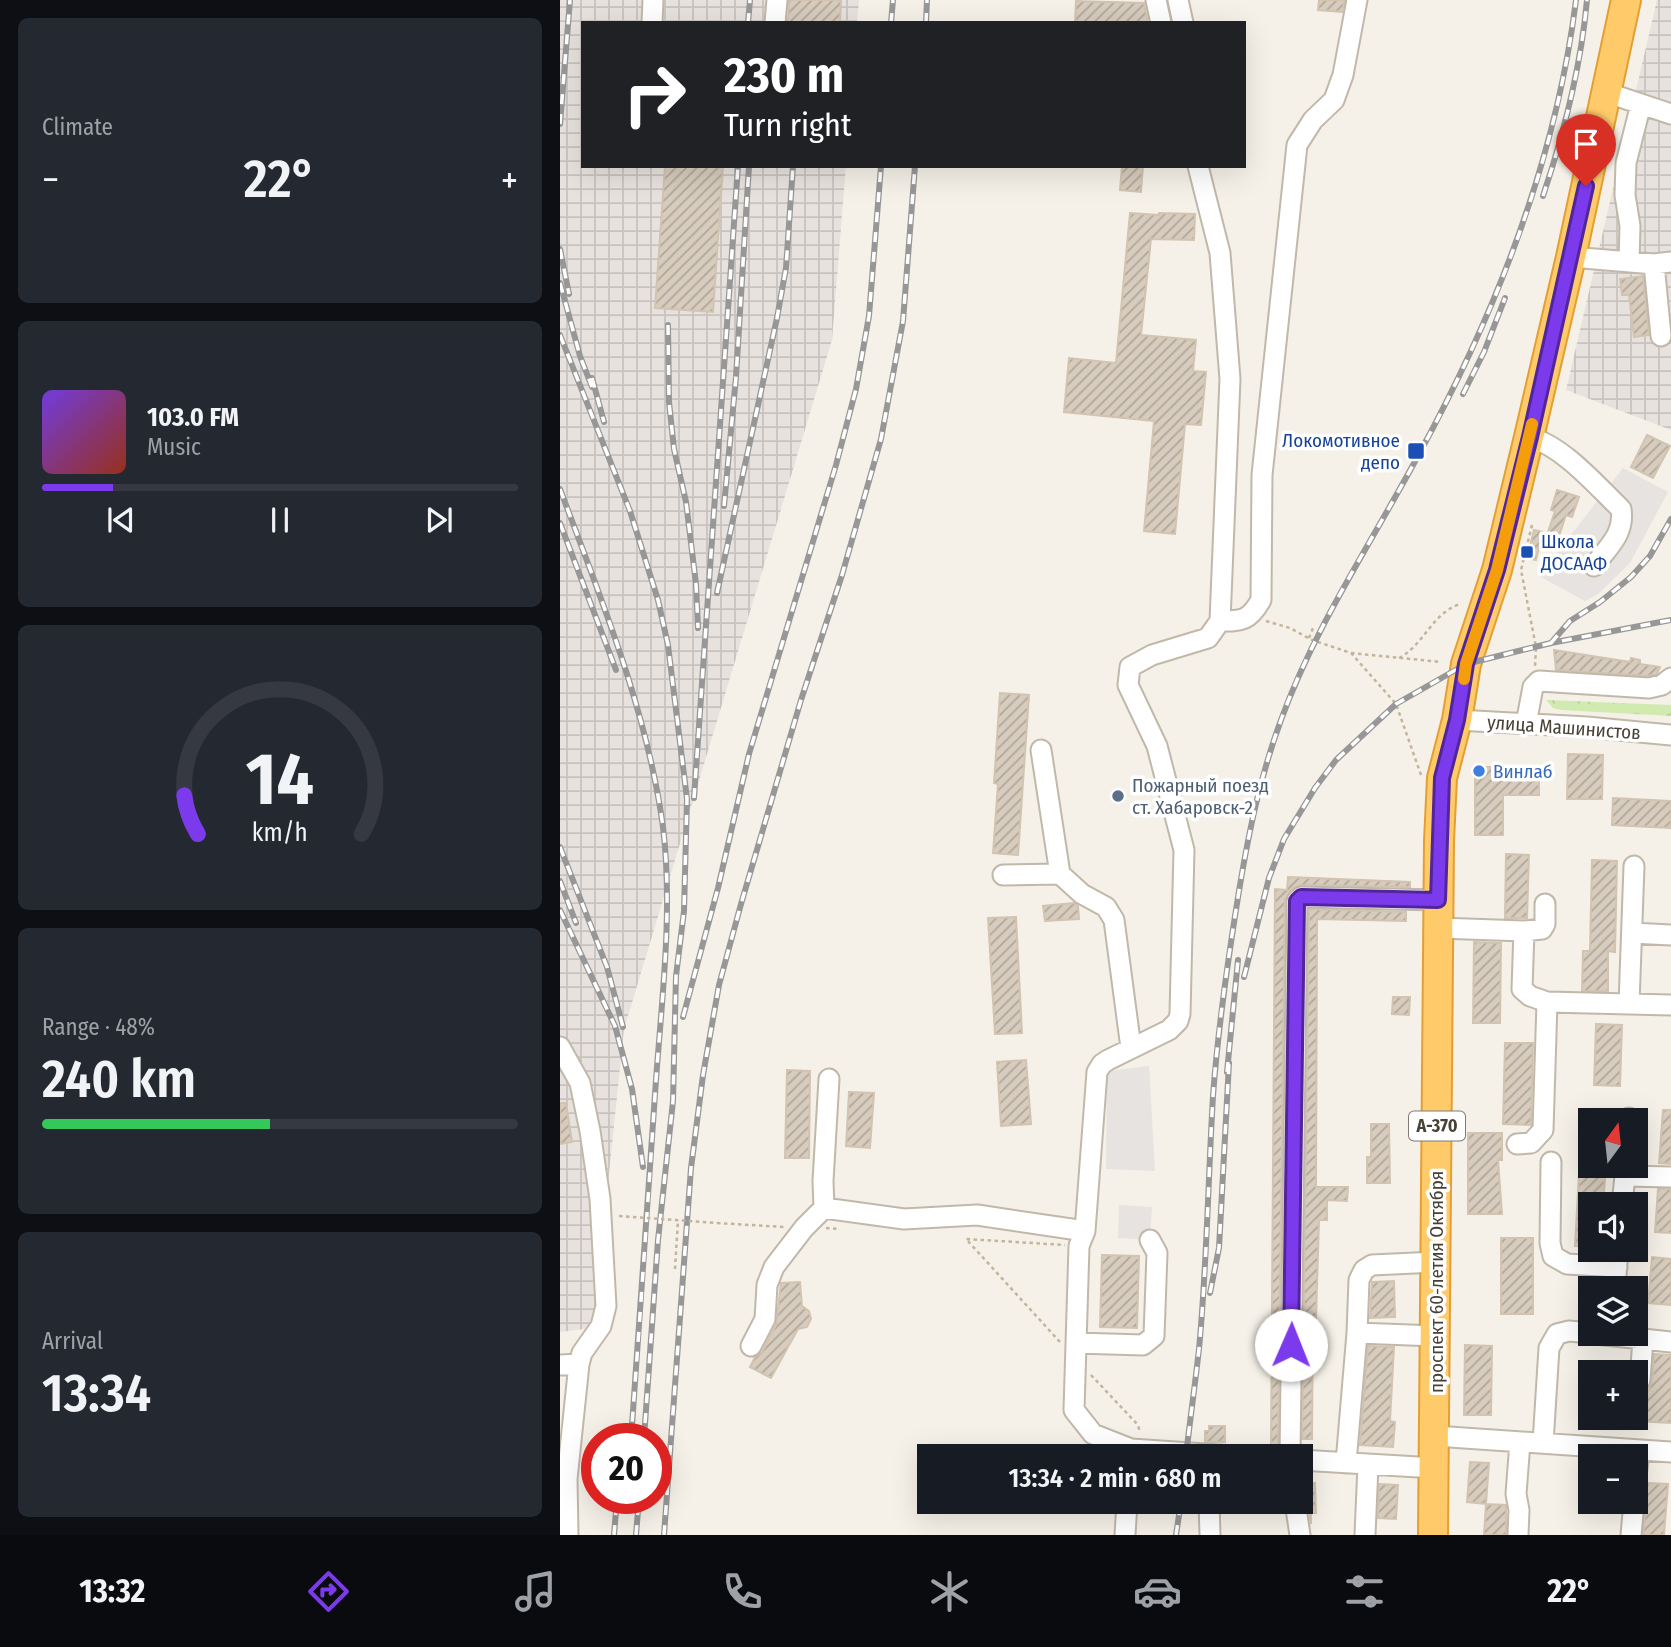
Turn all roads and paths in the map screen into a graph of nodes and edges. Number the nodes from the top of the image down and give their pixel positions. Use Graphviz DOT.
graph roads {
  1 [pos="653,0"];
  2 [pos="777,0"];
  3 [pos="1156,0"];
  4 [pos="1178,0"];
  5 [pos="1357,0"];
  6 [pos="1626,0"];
  7 [pos="652,21"];
  8 [pos="775,21"];
  9 [pos="1161,21"];
  10 [pos="1182,21"];
  11 [pos="1605,92"];
  12 [pos="1641,104"];
  13 [pos="1671,114"];
  14 [pos="1199,168"];
  15 [pos="1571,257"];
  16 [pos="1629,262"];
  17 [pos="1663,263"];
  18 [pos="1661,336"];
  19 [pos="1530,437"];
  20 [pos="1532,525"];
  21 [pos="1594,566"];
  22 [pos="1461,604"];
  23 [pos="1229,621"];
  24 [pos="1314,628"];
  25 [pos="1308,638"];
  26 [pos="1351,653"];
  27 [pos="1399,658"];
  28 [pos="1441,662"];
  29 [pos="1671,678"];
  30 [pos="1539,681"];
  31 [pos="1457,720"];
  32 [pos="1526,723"];
  33 [pos="1671,735"];
  34 [pos="1041,750"];
  35 [pos="1442,778"];
  36 [pos="1634,866"];
  37 [pos="1060,874"];
  38 [pos="1003,875"];
  39 [pos="1438,900"];
  40 [pos="1545,904"];
  41 [pos="1439,928"];
  42 [pos="1524,930"];
  43 [pos="1632,933"];
  44 [pos="1671,935"];
  45 [pos="1547,1002"];
  46 [pos="1629,1004"];
  47 [pos="1671,1005"];
  48 [pos="560,1047"];
  49 [pos="1131,1048"];
  50 [pos="829,1079"];
  51 [pos="1517,1144"];
  52 [pos="1551,1162"];
  53 [pos="1648,1174"];
  54 [pos="1671,1177"];
  55 [pos="824,1208"];
  56 [pos="619,1216"];
  57 [pos="678,1220"];
  58 [pos="754,1226"];
  59 [pos="1082,1239"];
  60 [pos="1150,1240"];
  61 [pos="1436,1262"];
  62 [pos="1584,1262"];
  63 [pos="675,1269"];
  64 [pos="1578,1332"];
  65 [pos="1357,1333"];
  66 [pos="1436,1336"];
  67 [pos="1648,1340"];
  68 [pos="1671,1342"];
  69 [pos="751,1346"];
  70 [pos="1076,1351"];
  71 [pos="570,1364"];
  72 [pos="1435,1436"];
  73 [pos="1520,1442"];
  74 [pos="1543,1443"];
  75 [pos="1116,1444"];
  76 [pos="1136,1444"];
  77 [pos="1290,1444"];
  78 [pos="1578,1446"];
  79 [pos="1648,1451"];
  80 [pos="1671,1452"];
  81 [pos="1313,1461"];
  82 [pos="1346,1463"];
  83 [pos="1368,1465"];
  84 [pos="1435,1468"];
  85 [pos="1126,1514"];
  86 [pos="1209,1514"];
  87 [pos="1297,1514"];
  88 [pos="1633,1514"];
  89 [pos="568,1535"];
  90 [pos="1125,1535"];
  91 [pos="1210,1535"];
  92 [pos="1300,1535"];
  93 [pos="1365,1535"];
  94 [pos="1433,1535"];
  95 [pos="1518,1535"];
  96 [pos="1631,1535"];
  1 -- 7 [label="street"];
  2 -- 8 [label="street"];
  3 -- 9 [label="street"];
  4 -- 10 [label="street"];
  5 -- 23 [label="street"];
  6 -- 11 [label="highway, проспект 60-летия Октября / А-370"];
  11 -- 12 [label="street"];
  11 -- 15 [label="highway, проспект 60-летия Октября / А-370"];
  12 -- 13 [label="street"];
  12 -- 16 [label="street"];
  14 -- 23 [label="street"];
  15 -- 16 [label="street"];
  15 -- 19 [label="highway, проспект 60-летия Октября / А-370"];
  16 -- 17 [label="street"];
  17 -- 18 [label="street"];
  19 -- 21 [label="street"];
  19 -- 31 [label="highway, проспект 60-летия Октября / А-370"];
  20 -- 30 [label="path"];
  22 -- 27 [label="path"];
  23 -- 25 [label="path"];
  23 -- 49 [label="street"];
  24 -- 25 [label="path"];
  25 -- 26 [label="path"];
  26 -- 27 [label="path"];
  26 -- 35 [label="path"];
  27 -- 28 [label="path"];
  29 -- 30 [label="street"];
  30 -- 32 [label="street"];
  31 -- 32 [label="street, улица Машинистов"];
  31 -- 35 [label="highway, проспект 60-летия Октября / А-370"];
  32 -- 33 [label="street, улица Машинистов"];
  34 -- 37 [label="street"];
  35 -- 39 [label="highway, проспект 60-летия Октября / А-370"];
  36 -- 43 [label="street"];
  37 -- 38 [label="street"];
  37 -- 49 [label="street"];
  39 -- 41 [label="highway, проспект 60-летия Октября / А-370"];
  39 -- 77 [label="street"];
  40 -- 42 [label="street"];
  41 -- 42 [label="street"];
  41 -- 61 [label="highway, проспект 60-летия Октября / А-370"];
  42 -- 45 [label="street"];
  43 -- 44 [label="street"];
  43 -- 46 [label="street"];
  45 -- 46 [label="street"];
  45 -- 51 [label="street"];
  46 -- 47 [label="street"];
  48 -- 71 [label="street"];
  49 -- 59 [label="street"];
  50 -- 55 [label="street"];
  52 -- 62 [label="street"];
  53 -- 54 [label="street"];
  55 -- 59 [label="street"];
  55 -- 69 [label="street"];
  56 -- 57 [label="path, bridge"];
  57 -- 58 [label="path, bridge"];
  57 -- 63 [label="path"];
  59 -- 70 [label="street"];
  59 -- 70 [label="path"];
  60 -- 70 [label="street"];
  61 -- 65 [label="street"];
  61 -- 66 [label="highway, проспект 60-летия Октября / А-370"];
  64 -- 74 [label="street"];
  65 -- 66 [label="street"];
  65 -- 82 [label="street"];
  66 -- 72 [label="highway, проспект 60-летия Октября / А-370"];
  67 -- 68 [label="street"];
  70 -- 75 [label="street"];
  70 -- 76 [label="path"];
  71 -- 89 [label="street"];
  72 -- 73 [label="street"];
  72 -- 84 [label="highway, проспект 60-летия Октября / А-370"];
  73 -- 74 [label="street"];
  73 -- 95 [label="street"];
  74 -- 78 [label="street"];
  79 -- 80 [label="street"];
  81 -- 82 [label="street"];
  82 -- 83 [label="street"];
  83 -- 84 [label="street"];
  83 -- 93 [label="street"];
  84 -- 94 [label="highway, проспект 60-летия Октября / А-370"];
  85 -- 90 [label="street"];
  86 -- 91 [label="street"];
  87 -- 92 [label="street"];
  88 -- 96 [label="street"];
}
